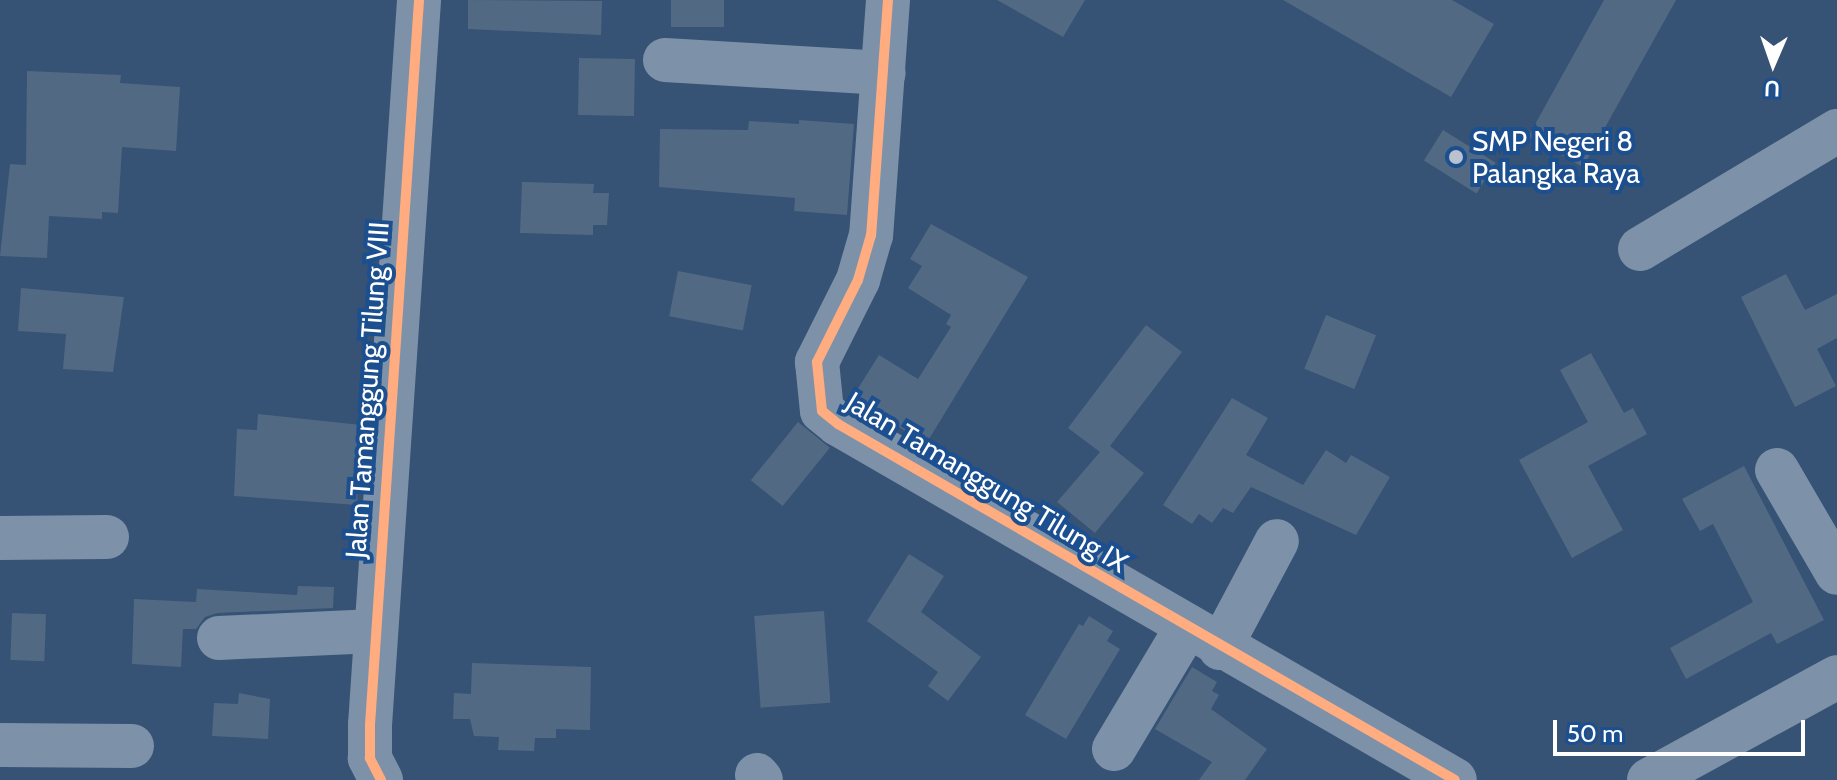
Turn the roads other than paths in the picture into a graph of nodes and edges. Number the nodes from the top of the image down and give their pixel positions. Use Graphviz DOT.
graph roads {
  1 [pos="419,0"];
  2 [pos="888,0"];
  3 [pos="665,60"];
  4 [pos="884,73"];
  5 [pos="1837,131"];
  6 [pos="1640,249"];
  7 [pos="1777,470"];
  8 [pos="107,537"];
  9 [pos="0,538"];
  10 [pos="1277,541"];
  11 [pos="1837,573"];
  12 [pos="375,631"];
  13 [pos="219,638"];
  14 [pos="1204,638"];
  15 [pos="1837,677"];
  16 [pos="0,745"];
  17 [pos="132,746"];
  18 [pos="1114,749"];
  19 [pos="381,780"];
  20 [pos="1455,780"];
  21 [pos="1649,780"];
  1 -- 12 [label="street, Jalan Tamanggung Tilung VIII"];
  2 -- 4 [label="street, Jalan Tamanggung Tilung IX"];
  3 -- 4 [label="street"];
  4 -- 14 [label="street, Jalan Tamanggung Tilung IX"];
  5 -- 6 [label="street"];
  7 -- 11 [label="street"];
  8 -- 9 [label="street"];
  10 -- 14 [label="street"];
  12 -- 13 [label="street"];
  12 -- 19 [label="street, Jalan Tamanggung Tilung VIII"];
  14 -- 18 [label="street"];
  14 -- 20 [label="street, Jalan Tamanggung Tilung IX"];
  15 -- 21 [label="street"];
  16 -- 17 [label="street"];
}
